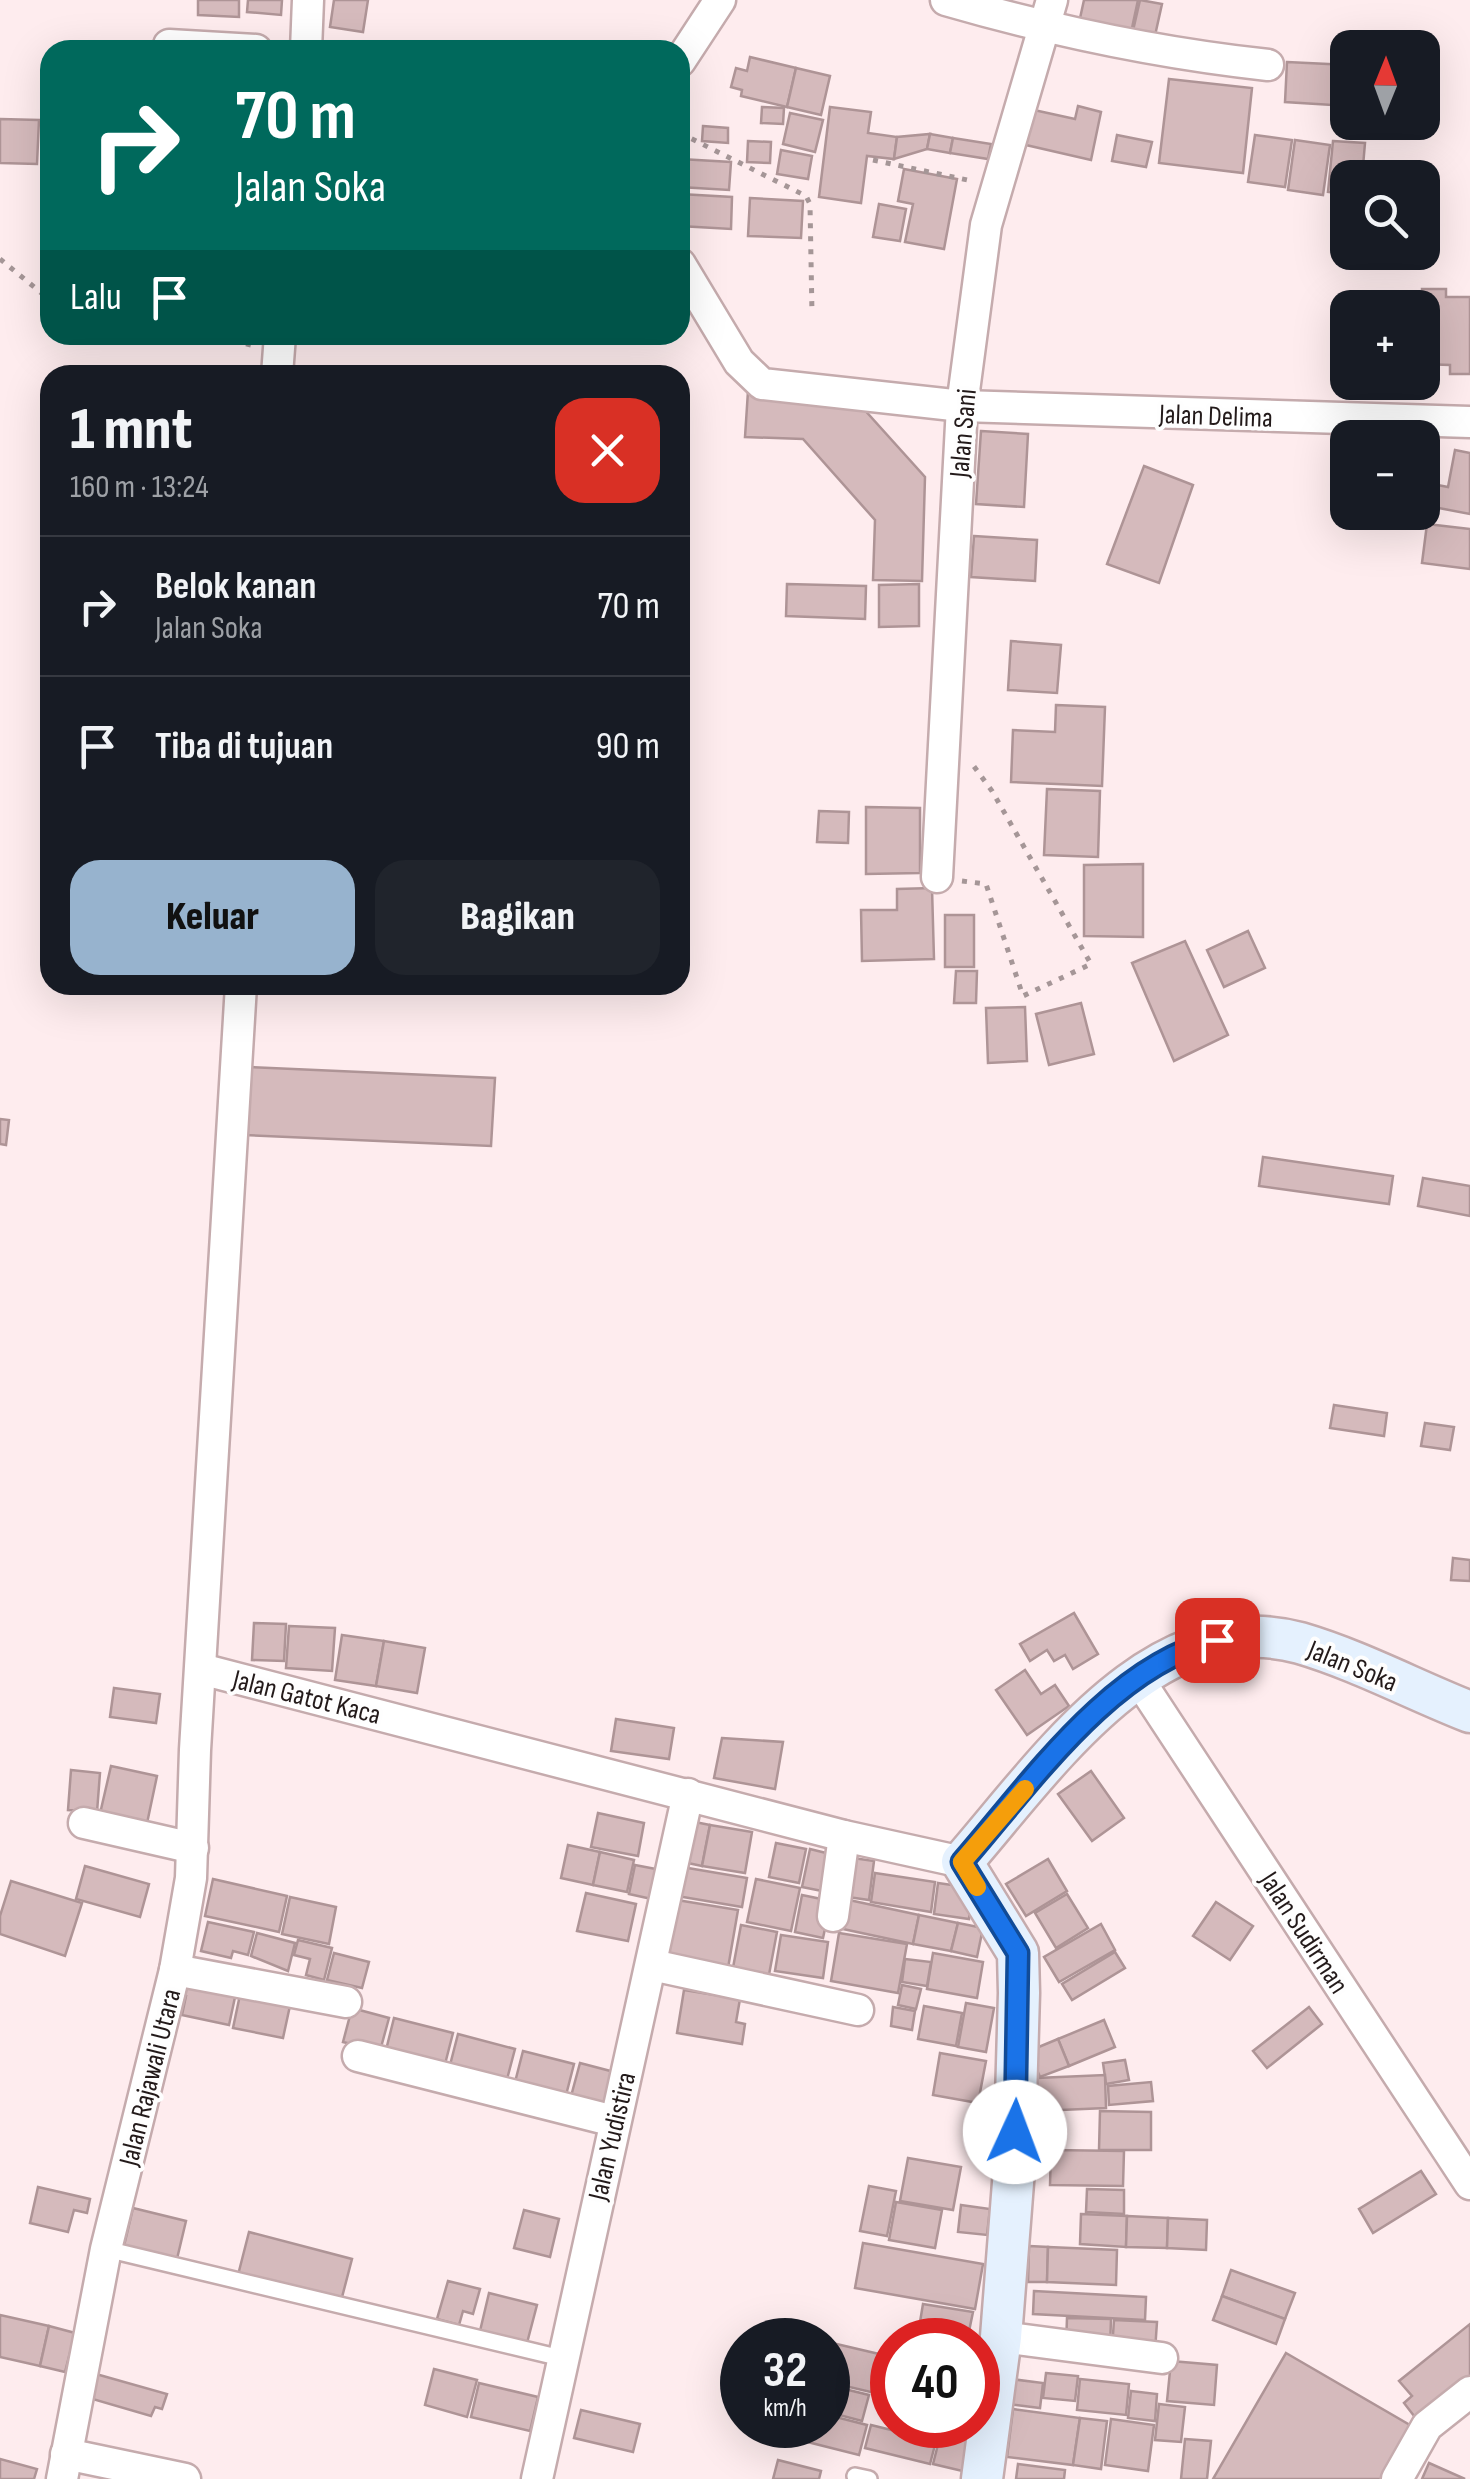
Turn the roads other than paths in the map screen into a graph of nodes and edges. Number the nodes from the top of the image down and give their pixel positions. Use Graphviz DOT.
graph roads {
  1 [pos="308,0"];
  2 [pos="720,0"];
  3 [pos="946,0"];
  4 [pos="1048,14"];
  5 [pos="306,40"];
  6 [pos="690,46"];
  7 [pos="1268,65"];
  8 [pos="690,281"];
  9 [pos="962,406"];
  10 [pos="1470,422"];
  11 [pos="936,877"];
  12 [pos="240,995"];
  13 [pos="201,1670"];
  14 [pos="1139,1680"];
  15 [pos="1470,1712"];
  16 [pos="688,1794"];
  17 [pos="84,1823"];
  18 [pos="844,1836"];
  19 [pos="193,1848"];
  20 [pos="962,1862"];
  21 [pos="833,1916"];
  22 [pos="652,1965"];
  23 [pos="175,1970"];
  24 [pos="346,2002"];
  25 [pos="858,2010"];
  26 [pos="358,2056"];
  27 [pos="614,2121"];
  28 [pos="1470,2184"];
  29 [pos="106,2249"];
  30 [pos="1001,2338"];
  31 [pos="561,2358"];
  32 [pos="1162,2358"];
  33 [pos="1470,2392"];
  34 [pos="64,2466"];
  35 [pos="185,2479"];
  36 [pos="536,2479"];
  37 [pos="982,2479"];
  38 [pos="1397,2479"];
  1 -- 5 [label="street"];
  2 -- 6 [label="street"];
  3 -- 4 [label="street"];
  4 -- 7 [label="street"];
  4 -- 9 [label="street, Jalan Sani"];
  8 -- 9 [label="street, Jalan Delima"];
  9 -- 10 [label="street, Jalan Delima"];
  9 -- 11 [label="street, Jalan Sani"];
  12 -- 13 [label="street, Jalan Gatot Kaca"];
  13 -- 16 [label="street, Jalan Gatot Kaca"];
  13 -- 19 [label="street, Jalan Rajawali Utara"];
  14 -- 15 [label="street, Jalan Soka"];
  14 -- 20 [label="street, Jalan Soka"];
  14 -- 28 [label="street, Jalan Sudirman"];
  16 -- 18 [label="street, Jalan Gatot Kaca"];
  16 -- 22 [label="street, Jalan Yudistira"];
  17 -- 19 [label="street"];
  18 -- 20 [label="street, Jalan Gatot Kaca"];
  18 -- 21 [label="street"];
  19 -- 23 [label="street, Jalan Rajawali Utara"];
  20 -- 30 [label="street"];
  22 -- 25 [label="street"];
  22 -- 27 [label="street, Jalan Yudistira"];
  23 -- 24 [label="street"];
  23 -- 29 [label="street, Jalan Rajawali Utara"];
  26 -- 27 [label="street"];
  27 -- 31 [label="street, Jalan Yudistira"];
  29 -- 31 [label="lane"];
  29 -- 34 [label="street, Jalan Rajawali Utara"];
  30 -- 32 [label="street"];
  30 -- 37 [label="street"];
  31 -- 36 [label="street, Jalan Yudistira"];
  33 -- 38 [label="street"];
  34 -- 35 [label="street"];
}
